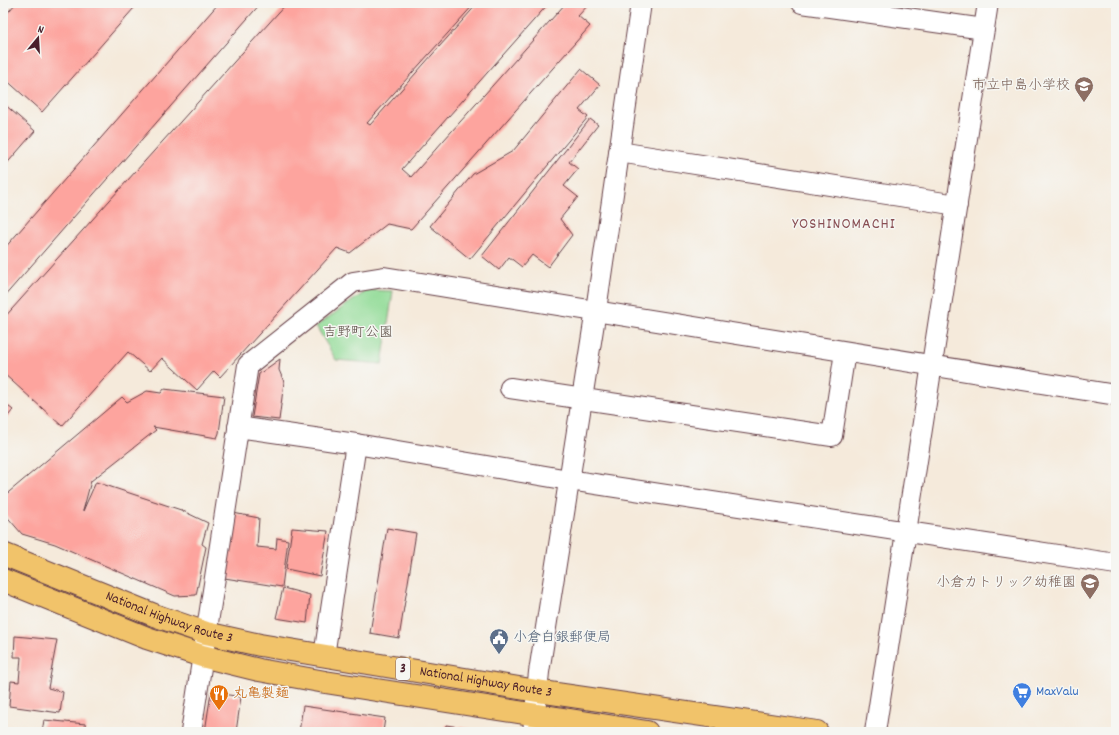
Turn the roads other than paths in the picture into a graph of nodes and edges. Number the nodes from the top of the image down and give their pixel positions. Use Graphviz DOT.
graph roads {
  1 [pos="641,3"];
  2 [pos="802,3"];
  3 [pos="988,3"];
  4 [pos="984,29"];
  5 [pos="619,152"];
  6 [pos="957,205"];
  7 [pos="596,310"];
  8 [pos="845,352"];
  9 [pos="933,366"];
  10 [pos="510,388"];
  11 [pos="1116,395"];
  12 [pos="582,399"];
  13 [pos="238,428"];
  14 [pos="356,444"];
  15 [pos="569,480"];
  16 [pos="907,533"];
  17 [pos="3,554"];
  18 [pos="1116,564"];
  19 [pos="3,580"];
  20 [pos="206,633"];
  21 [pos="202,656"];
  22 [pos="324,656"];
  23 [pos="537,691"];
  24 [pos="533,724"];
  25 [pos="191,732"];
  26 [pos="647,732"];
  27 [pos="817,732"];
  28 [pos="875,732"];
  1 -- 5 [label="street"];
  2 -- 4 [label="street"];
  3 -- 4 [label="street"];
  4 -- 6 [label="street"];
  5 -- 6 [label="street"];
  5 -- 7 [label="street"];
  6 -- 9 [label="street"];
  7 -- 8 [label="street"];
  7 -- 12 [label="street"];
  7 -- 13 [label="street"];
  8 -- 9 [label="street"];
  8 -- 12 [label="street"];
  9 -- 11 [label="street"];
  9 -- 16 [label="street"];
  10 -- 12 [label="street"];
  12 -- 15 [label="street"];
  13 -- 14 [label="street"];
  13 -- 20 [label="street"];
  14 -- 15 [label="street"];
  14 -- 22 [label="street"];
  15 -- 16 [label="street"];
  15 -- 23 [label="street"];
  16 -- 18 [label="street"];
  16 -- 28 [label="street"];
  17 -- 20 [label="highway, National Highway Route 3 / 3"];
  19 -- 21 [label="highway, National Highway Route 3 / 3"];
  20 -- 21 [label="street"];
  20 -- 22 [label="highway, National Highway Route 3 / 3"];
  21 -- 24 [label="highway, National Highway Route 3 / 3"];
  21 -- 25 [label="street"];
  22 -- 23 [label="highway, National Highway Route 3 / 3"];
  23 -- 24 [label="street"];
  23 -- 27 [label="highway, National Highway Route 3 / 3"];
  24 -- 26 [label="highway, National Highway Route 3 / 3"];
}
